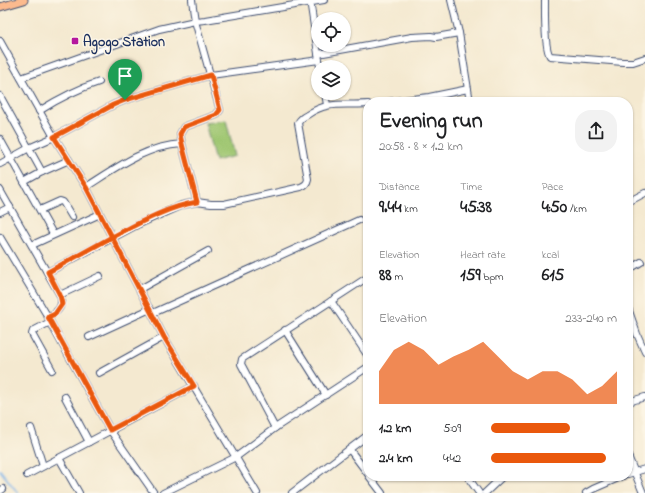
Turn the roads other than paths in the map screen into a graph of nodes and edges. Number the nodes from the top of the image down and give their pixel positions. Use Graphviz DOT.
graph roads {
  1 [pos="24,0"];
  2 [pos="192,0"];
  3 [pos="324,0"];
  4 [pos="451,0"];
  5 [pos="545,0"];
  6 [pos="310,1"];
  7 [pos="0,7"];
  8 [pos="195,21"];
  9 [pos="459,33"];
  10 [pos="0,41"];
  11 [pos="645,58"];
  12 [pos="319,60"];
  13 [pos="311,61"];
  14 [pos="211,75"];
  15 [pos="21,78"];
  16 [pos="99,82"];
  17 [pos="468,89"];
  18 [pos="0,96"];
  19 [pos="429,97"];
  20 [pos="469,97"];
  21 [pos="326,100"];
  22 [pos="363,104"];
  23 [pos="327,105"];
  24 [pos="39,110"];
  25 [pos="54,137"];
  26 [pos="0,139"];
  27 [pos="182,144"];
  28 [pos="29,148"];
  29 [pos="11,158"];
  30 [pos="69,160"];
  31 [pos="0,164"];
  32 [pos="42,172"];
  33 [pos="24,182"];
  34 [pos="86,187"];
  35 [pos="0,190"];
  36 [pos="645,193"];
  37 [pos="633,199"];
  38 [pos="197,202"];
  39 [pos="10,207"];
  40 [pos="40,210"];
  41 [pos="0,212"];
  42 [pos="100,214"];
  43 [pos="72,217"];
  44 [pos="359,220"];
  45 [pos="53,234"];
  46 [pos="0,237"];
  47 [pos="112,237"];
  48 [pos="32,245"];
  49 [pos="208,251"];
  50 [pos="641,262"];
  51 [pos="633,267"];
  52 [pos="48,272"];
  53 [pos="100,276"];
  54 [pos="363,279"];
  55 [pos="140,289"];
  56 [pos="60,295"];
  57 [pos="331,301"];
  58 [pos="151,311"];
  59 [pos="49,319"];
  60 [pos="633,322"];
  61 [pos="285,330"];
  62 [pos="164,337"];
  63 [pos="89,338"];
  64 [pos="363,349"];
  65 [pos="645,352"];
  66 [pos="52,370"];
  67 [pos="363,370"];
  68 [pos="99,373"];
  69 [pos="194,386"];
  70 [pos="326,395"];
  71 [pos="65,397"];
  72 [pos="645,397"];
  73 [pos="633,401"];
  74 [pos="31,428"];
  75 [pos="275,428"];
  76 [pos="110,430"];
  77 [pos="363,439"];
  78 [pos="89,442"];
  79 [pos="350,450"];
  80 [pos="236,457"];
  81 [pos="59,458"];
  82 [pos="43,466"];
  83 [pos="363,467"];
  84 [pos="633,467"];
  85 [pos="645,469"];
  86 [pos="635,471"];
  87 [pos="27,475"];
  88 [pos="373,481"];
  89 [pos="471,481"];
  90 [pos="498,481"];
  91 [pos="610,481"];
  92 [pos="174,486"];
  93 [pos="79,493"];
  94 [pos="154,493"];
  95 [pos="163,493"];
  96 [pos="178,493"];
  97 [pos="257,493"];
  98 [pos="292,493"];
  99 [pos="382,493"];
  100 [pos="479,493"];
  101 [pos="485,493"];
  102 [pos="586,493"];
  103 [pos="643,493"];
  1 -- 7 [label="main road"];
  2 -- 8 [label="street"];
  3 -- 6 [label="street"];
  4 -- 9 [label="street"];
  5 -- 11 [label="street"];
  6 -- 8 [label="street"];
  6 -- 12 [label="street"];
  8 -- 14 [label="street"];
  8 -- 15 [label="street"];
  9 -- 12 [label="street"];
  9 -- 17 [label="street"];
  10 -- 15 [label="street"];
  13 -- 14 [label="street"];
  14 -- 25 [label="street"];
  14 -- 27 [label="street"];
  15 -- 24 [label="street"];
  16 -- 24 [label="street"];
  17 -- 19 [label="street"];
  17 -- 20 [label="street"];
  18 -- 28 [label="street"];
  21 -- 23 [label="street"];
  22 -- 23 [label="street"];
  23 -- 38 [label="street"];
  24 -- 25 [label="street"];
  25 -- 28 [label="street"];
  25 -- 30 [label="street"];
  26 -- 29 [label="street"];
  27 -- 34 [label="street"];
  27 -- 38 [label="street"];
  28 -- 29 [label="street"];
  28 -- 32 [label="street"];
  29 -- 31 [label="street"];
  29 -- 33 [label="street"];
  30 -- 32 [label="street"];
  30 -- 34 [label="street"];
  32 -- 33 [label="street"];
  33 -- 40 [label="street"];
  34 -- 42 [label="street"];
  35 -- 39 [label="street"];
  36 -- 37 [label="street"];
  38 -- 47 [label="street"];
  39 -- 41 [label="street"];
  39 -- 48 [label="street"];
  40 -- 43 [label="street"];
  40 -- 45 [label="street"];
  42 -- 45 [label="street"];
  42 -- 47 [label="street"];
  44 -- 58 [label="street"];
  45 -- 48 [label="street"];
  46 -- 59 [label="street"];
  47 -- 52 [label="street"];
  47 -- 55 [label="street"];
  48 -- 52 [label="street"];
  49 -- 55 [label="street"];
  50 -- 51 [label="street"];
  52 -- 56 [label="street"];
  53 -- 56 [label="street"];
  54 -- 57 [label="street"];
  55 -- 58 [label="street"];
  56 -- 59 [label="street"];
  57 -- 61 [label="street"];
  57 -- 64 [label="street"];
  58 -- 62 [label="street"];
  58 -- 63 [label="street"];
  59 -- 66 [label="street"];
  59 -- 76 [label="street"];
  60 -- 65 [label="street"];
  61 -- 70 [label="street"];
  61 -- 75 [label="street"];
  62 -- 68 [label="street"];
  62 -- 69 [label="street"];
  67 -- 70 [label="street"];
  69 -- 76 [label="street"];
  69 -- 80 [label="street"];
  70 -- 75 [label="street"];
  71 -- 78 [label="street"];
  72 -- 73 [label="street"];
  74 -- 82 [label="street"];
  75 -- 80 [label="street"];
  76 -- 78 [label="street"];
  76 -- 94 [label="street"];
  77 -- 79 [label="street"];
  78 -- 81 [label="street"];
  79 -- 83 [label="street"];
  79 -- 98 [label="street"];
  80 -- 92 [label="street"];
  80 -- 97 [label="street"];
  81 -- 82 [label="street"];
  81 -- 93 [label="street"];
  82 -- 87 [label="street"];
  84 -- 86 [label="street"];
  85 -- 86 [label="street"];
  86 -- 103 [label="street"];
  88 -- 99 [label="street"];
  89 -- 100 [label="street"];
  90 -- 101 [label="street"];
  91 -- 102 [label="street"];
  92 -- 95 [label="street"];
  92 -- 96 [label="street"];
}
